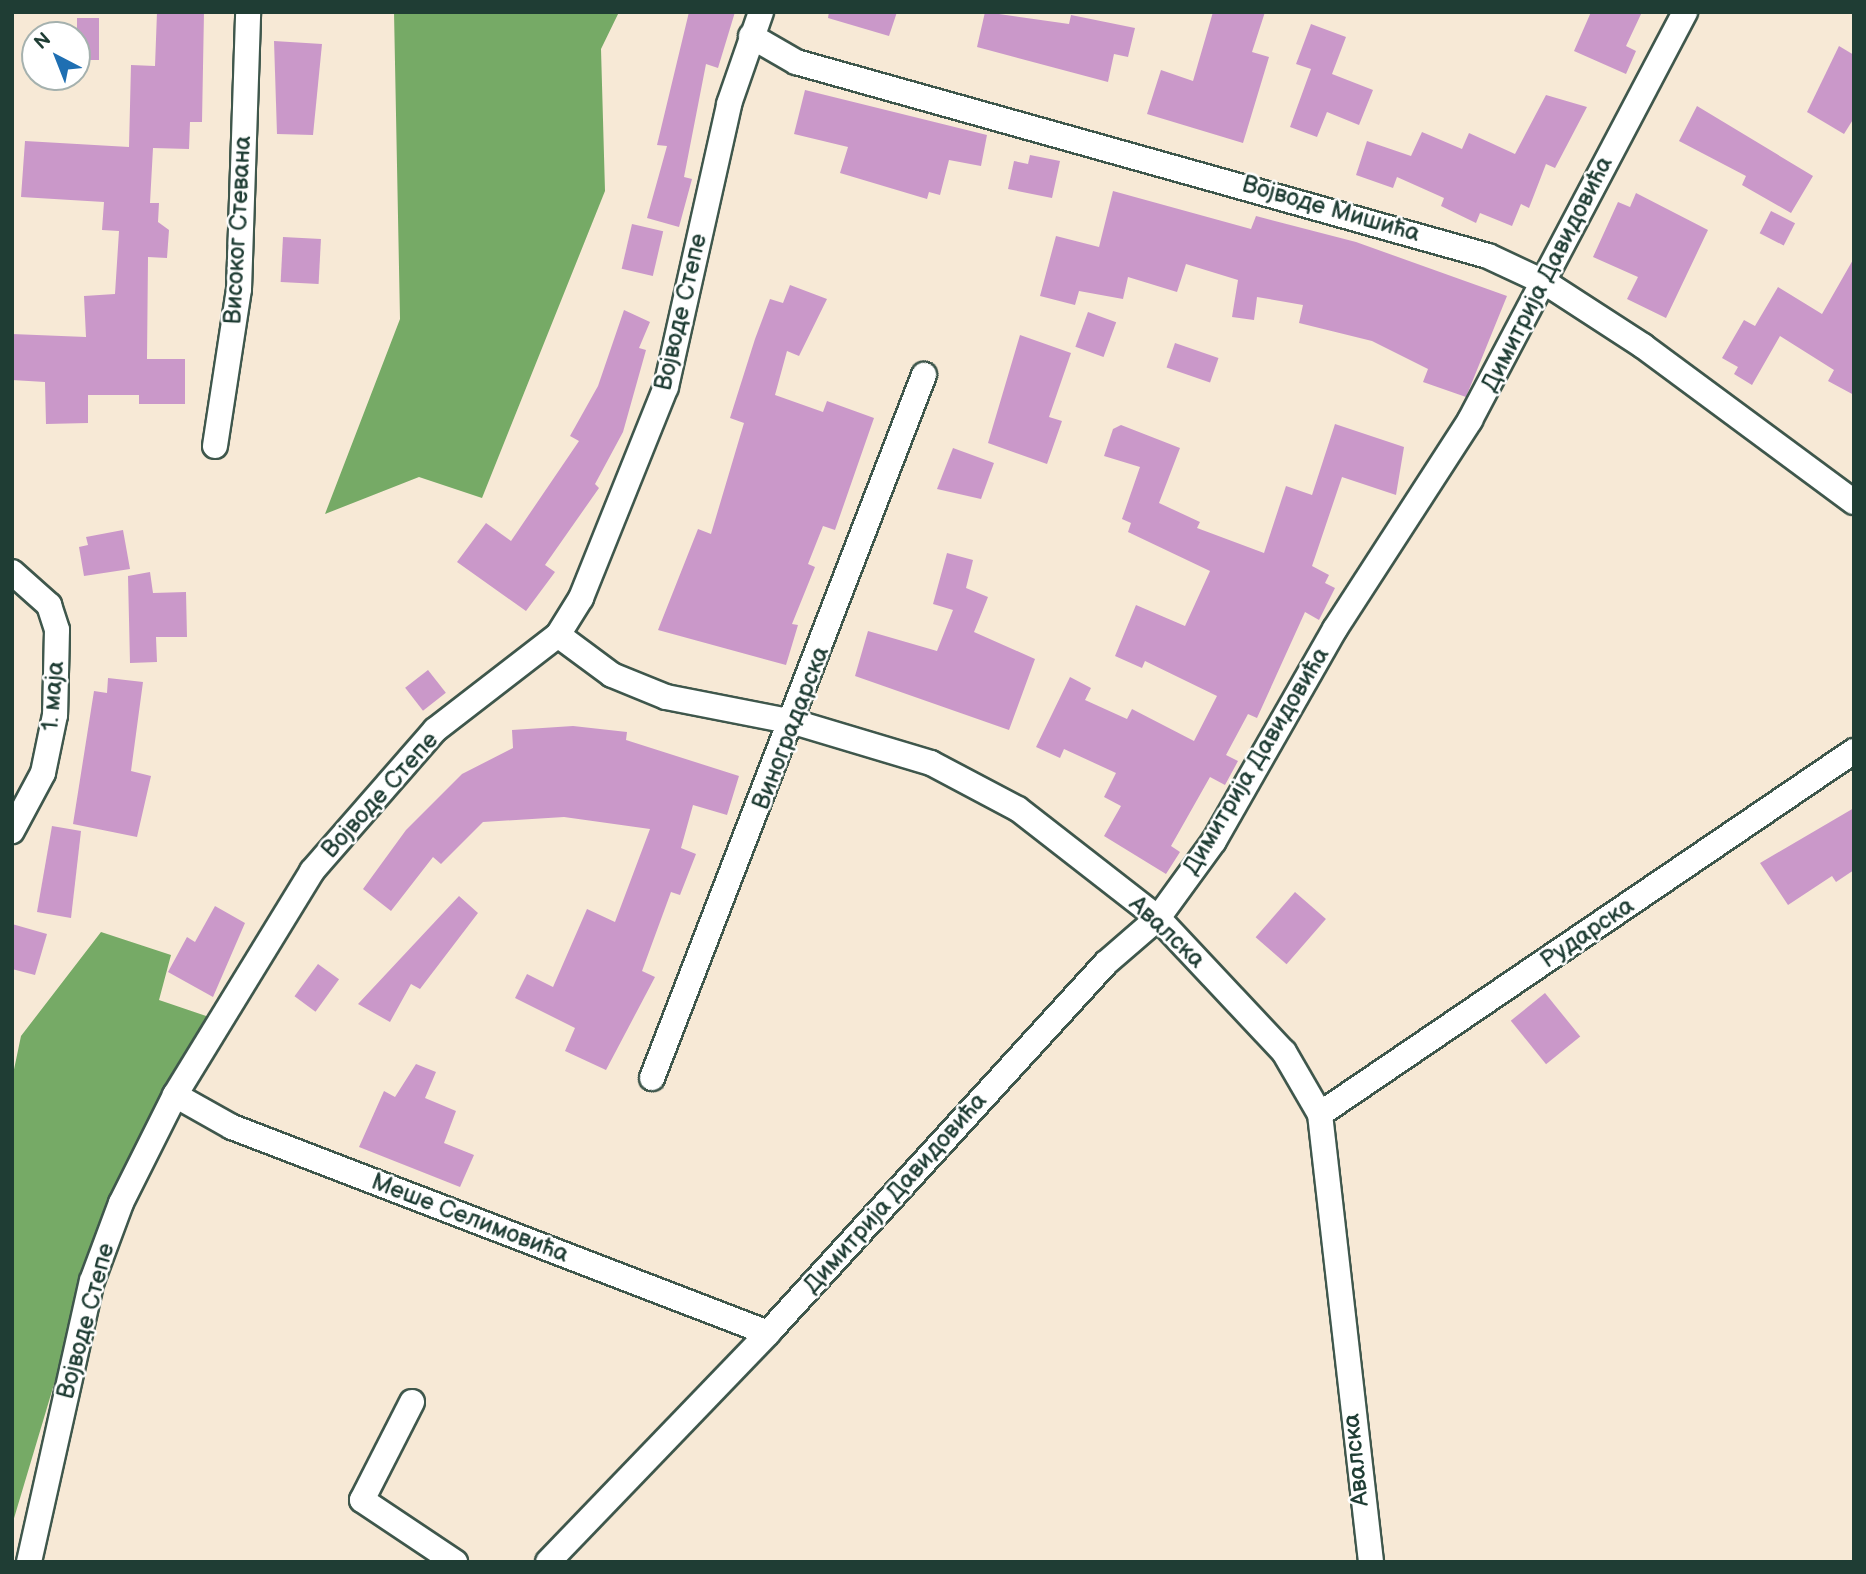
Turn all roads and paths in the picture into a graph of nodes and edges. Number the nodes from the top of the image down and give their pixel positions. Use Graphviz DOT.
graph roads {
  1 [pos="248,12"];
  2 [pos="761,12"];
  3 [pos="1685,12"];
  4 [pos="751,36"];
  5 [pos="1546,283"];
  6 [pos="924,375"];
  7 [pos="215,446"];
  8 [pos="1854,502"];
  9 [pos="12,572"];
  10 [pos="558,635"];
  11 [pos="794,722"];
  12 [pos="1854,751"];
  13 [pos="12,831"];
  14 [pos="1158,918"];
  15 [pos="652,1078"];
  16 [pos="175,1095"];
  17 [pos="1320,1114"];
  18 [pos="768,1333"];
  19 [pos="412,1402"];
  20 [pos="29,1562"];
  21 [pos="455,1562"];
  22 [pos="548,1562"];
  23 [pos="1371,1562"];
  1 -- 7 [label="street, Високог Стевана"];
  2 -- 4 [label="street, Војводе Степе"];
  3 -- 5 [label="street, Димитрија Давидовића"];
  4 -- 5 [label="street, Војводе Мишића"];
  4 -- 10 [label="street, Војводе Степе"];
  5 -- 8 [label="street, Војводе Мишића"];
  5 -- 14 [label="street, Димитрија Давидовића"];
  6 -- 11 [label="street, Виноградарска"];
  9 -- 13 [label="street, 1. маја"];
  10 -- 11 [label="street, Авалска"];
  10 -- 16 [label="street, Војводе Степе"];
  11 -- 14 [label="street, Авалска"];
  11 -- 15 [label="street, Виноградарска"];
  12 -- 17 [label="street, Рударска"];
  14 -- 17 [label="street, Авалска"];
  14 -- 18 [label="street, Димитрија Давидовића"];
  16 -- 18 [label="street, Меше Селимовића"];
  16 -- 20 [label="street, Војводе Степе"];
  17 -- 23 [label="street, Авалска"];
  18 -- 22 [label="street, Димитрија Давидовића"];
  19 -- 21 [label="street"];
}
